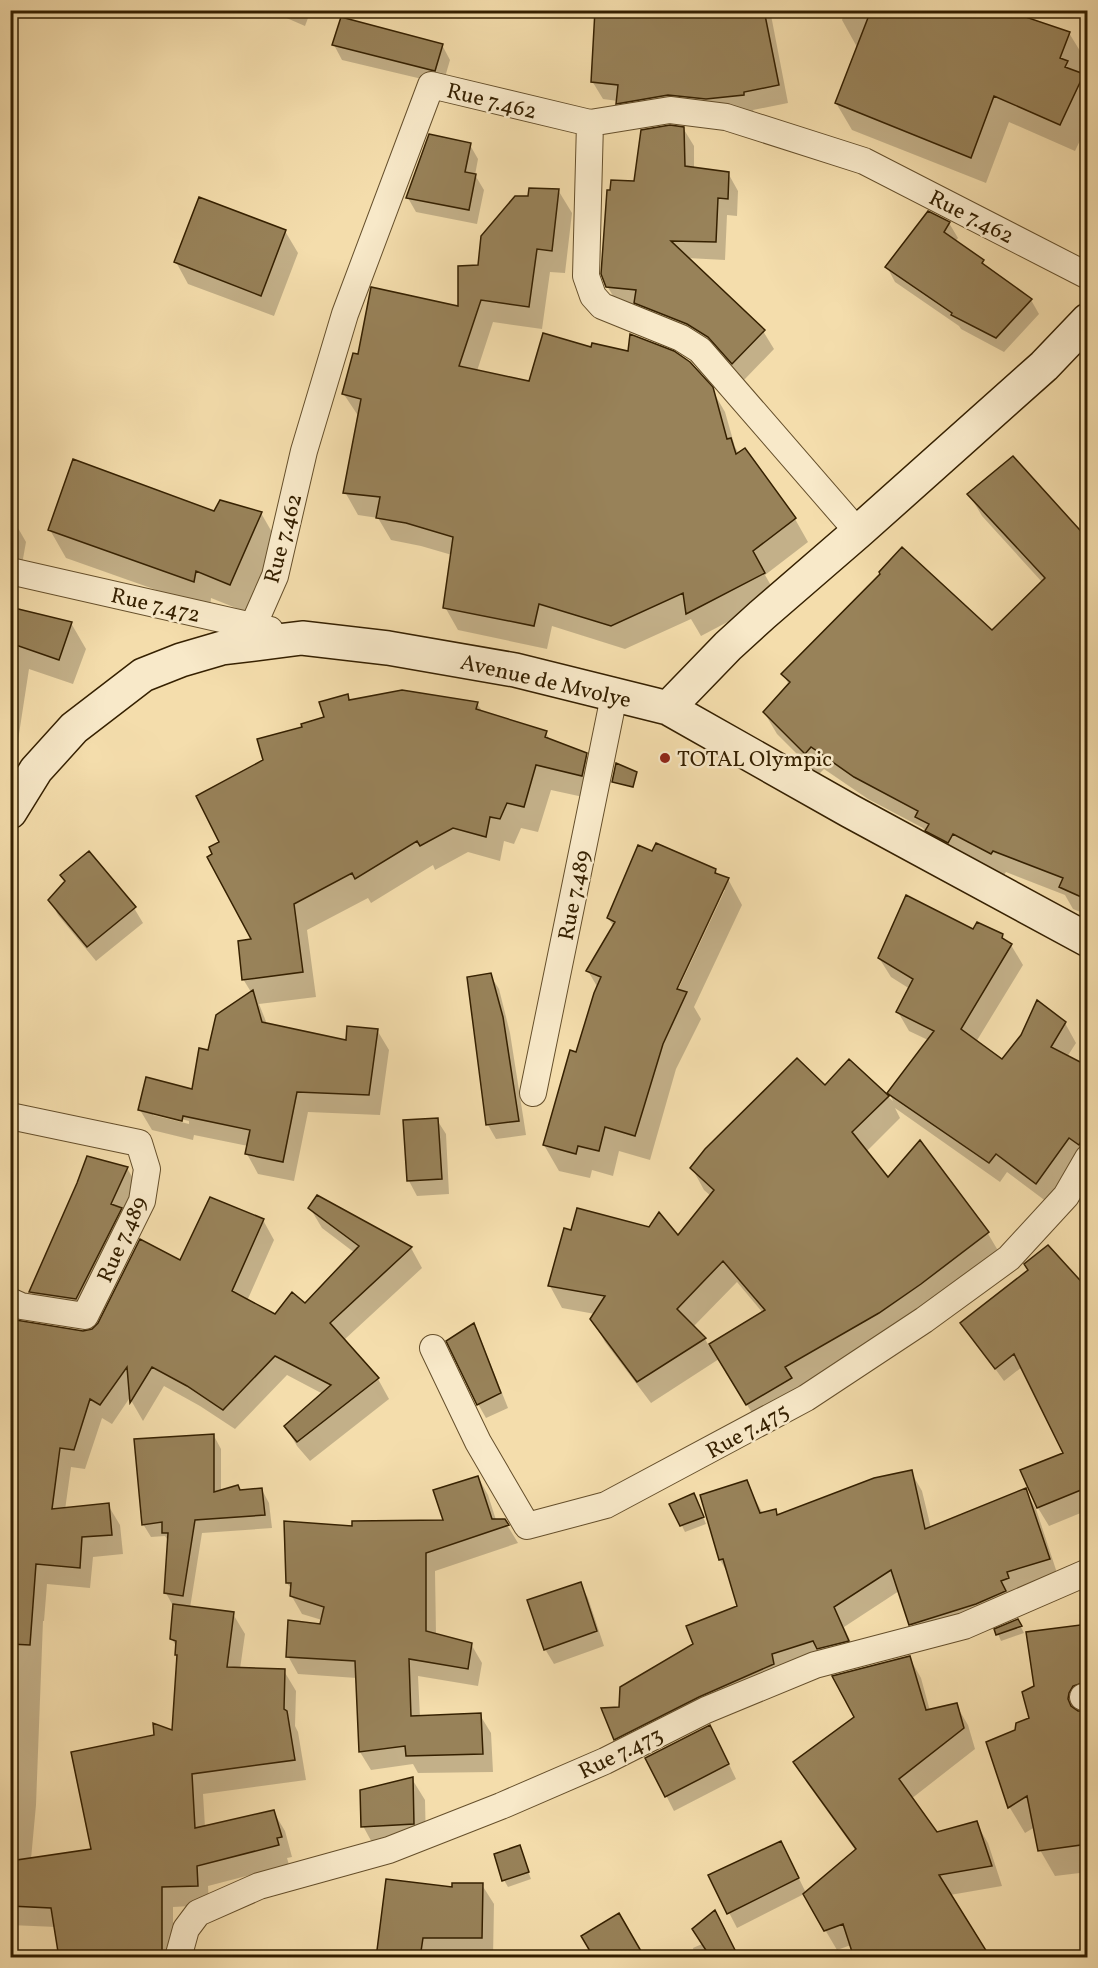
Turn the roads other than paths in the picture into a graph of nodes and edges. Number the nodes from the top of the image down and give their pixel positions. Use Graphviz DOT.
graph roads {
  1 [pos="590,123"];
  2 [pos="1088,276"];
  3 [pos="1088,320"];
  4 [pos="858,532"];
  5 [pos="10,571"];
  6 [pos="253,626"];
  7 [pos="302,638"];
  8 [pos="614,696"];
  9 [pos="668,708"];
  10 [pos="10,812"];
  11 [pos="1088,940"];
  12 [pos="533,1093"];
  13 [pos="10,1116"];
  14 [pos="1088,1158"];
  15 [pos="10,1301"];
  16 [pos="433,1348"];
  17 [pos="1088,1572"];
  18 [pos="178,1958"];
  1 -- 2 [label="street, Rue 7.462"];
  1 -- 4 [label="street"];
  1 -- 6 [label="street, Rue 7.462"];
  3 -- 4 [label="street"];
  4 -- 9 [label="street"];
  5 -- 6 [label="street, Rue 7.472"];
  6 -- 7 [label="street, Rue 7.472"];
  7 -- 8 [label="street, Avenue de Mvolye"];
  7 -- 10 [label="street, Avenue de Mvolye"];
  8 -- 9 [label="street, Avenue de Mvolye"];
  8 -- 12 [label="street, Rue 7.489"];
  9 -- 11 [label="street, Avenue de Mvolye"];
  13 -- 15 [label="street, Rue 7.489"];
  14 -- 16 [label="street, Rue 7.475"];
  17 -- 18 [label="street, Rue 7.473"];
}
